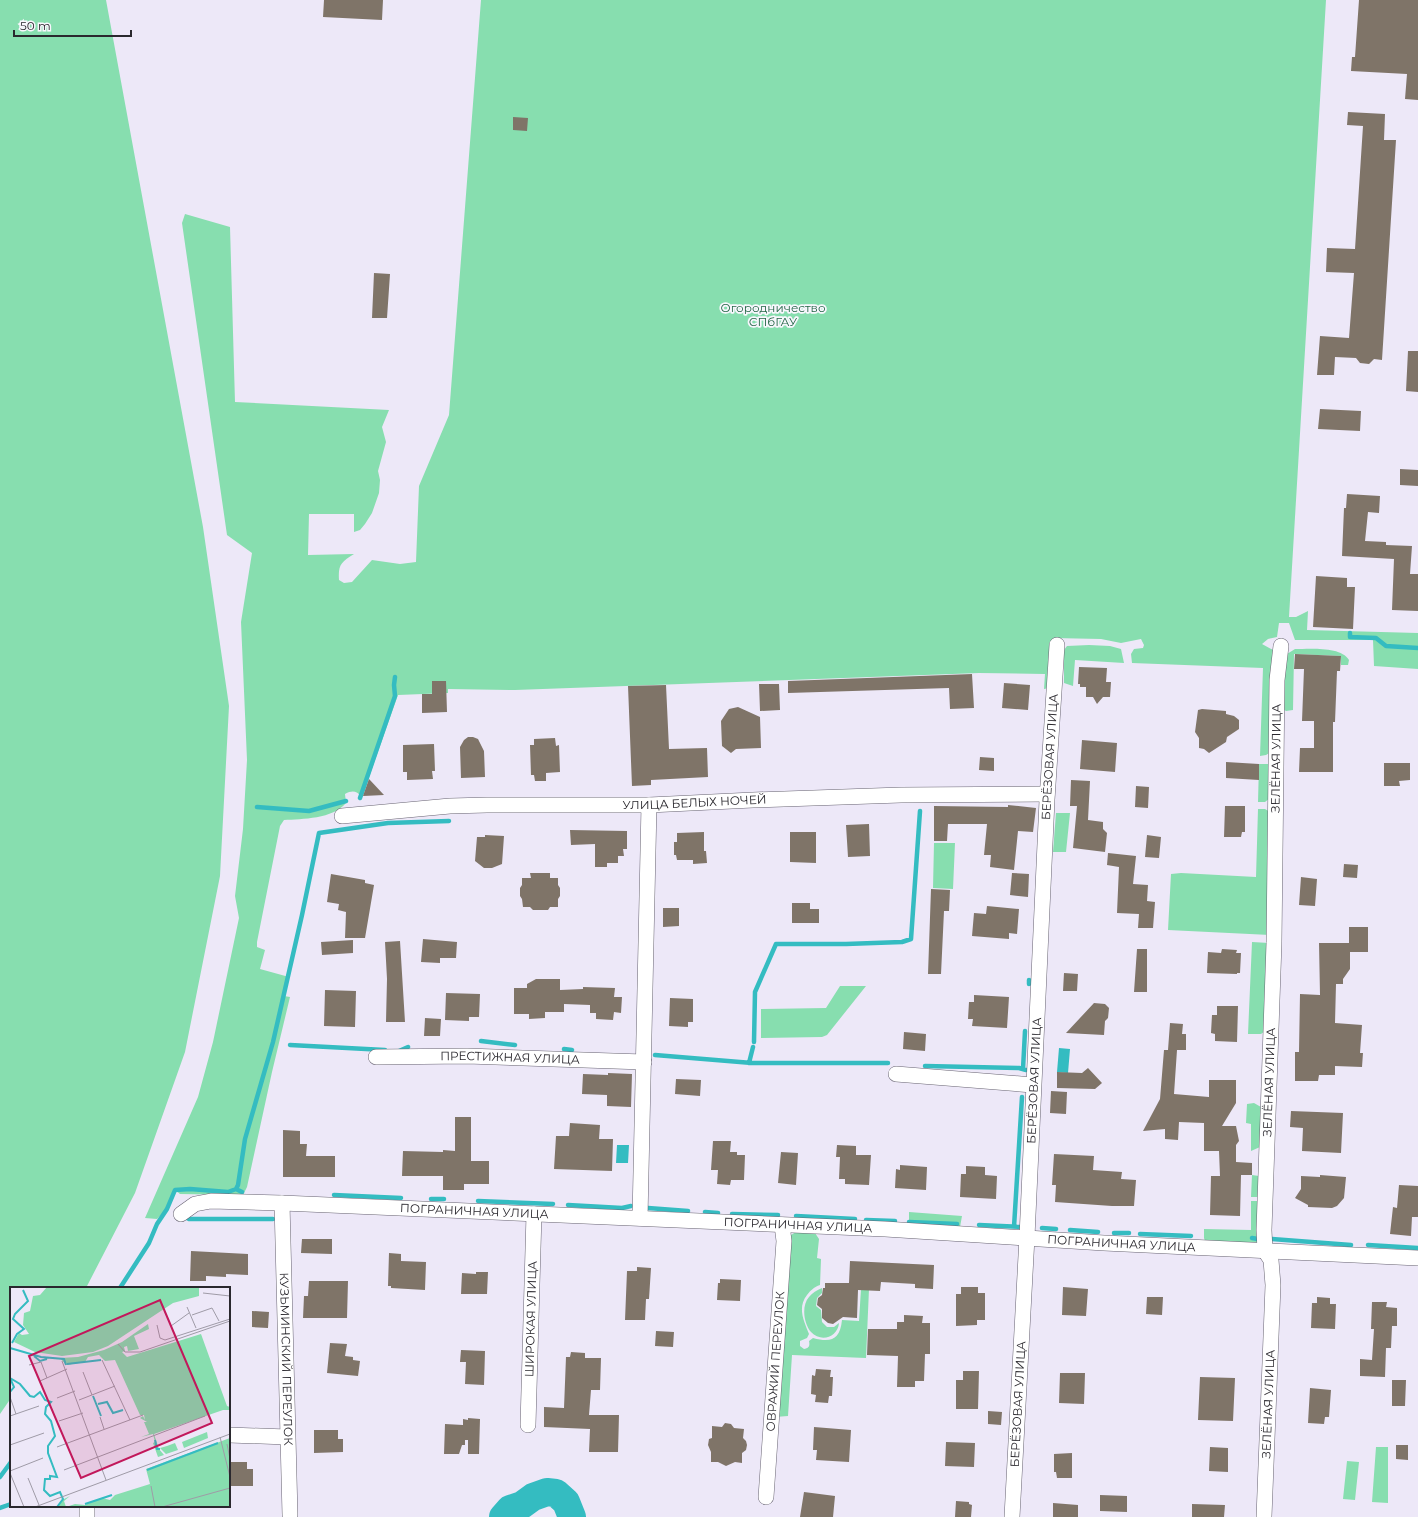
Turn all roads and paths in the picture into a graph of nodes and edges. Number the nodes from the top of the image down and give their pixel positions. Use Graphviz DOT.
graph roads {
  1 [pos="1057,645"];
  2 [pos="1280,646"];
  3 [pos="1047,794"];
  4 [pos="649,805"];
  5 [pos="342,816"];
  6 [pos="376,1057"];
  7 [pos="644,1062"];
  8 [pos="896,1074"];
  9 [pos="1033,1085"];
  10 [pos="282,1203"];
  11 [pos="181,1214"];
  12 [pos="534,1214"];
  13 [pos="640,1218"];
  14 [pos="782,1226"];
  15 [pos="1027,1238"];
  16 [pos="1265,1251"];
  17 [pos="1418,1258"];
  18 [pos="528,1425"];
  19 [pos="230,1435"];
  20 [pos="287,1437"];
  21 [pos="766,1497"];
  22 [pos="290,1515"];
  23 [pos="1012,1517"];
  24 [pos="1264,1517"];
  1 -- 3 [label="street, БЕРЁЗОВАЯ УЛИЦА"];
  2 -- 16 [label="street, ЗЕЛЁНАЯ УЛИЦА"];
  3 -- 4 [label="street, УЛИЦА БЕЛЫХ НОЧЕЙ"];
  3 -- 9 [label="street, БЕРЁЗОВАЯ УЛИЦА"];
  4 -- 5 [label="street, УЛИЦА БЕЛЫХ НОЧЕЙ"];
  4 -- 7 [label="street"];
  6 -- 7 [label="street, ПРЕСТИЖНАЯ УЛИЦА"];
  7 -- 13 [label="street"];
  8 -- 9 [label="street"];
  9 -- 15 [label="street, БЕРЁЗОВАЯ УЛИЦА"];
  10 -- 11 [label="street, ПОГРАНИЧНАЯ УЛИЦА"];
  10 -- 12 [label="street, ПОГРАНИЧНАЯ УЛИЦА"];
  10 -- 20 [label="street, КУЗЬМИНСКИЙ ПЕРЕУЛОК"];
  12 -- 13 [label="street, ПОГРАНИЧНАЯ УЛИЦА"];
  12 -- 18 [label="street, ШИРОКАЯ УЛИЦА"];
  13 -- 14 [label="street, ПОГРАНИЧНАЯ УЛИЦА"];
  14 -- 15 [label="street, ПОГРАНИЧНАЯ УЛИЦА"];
  14 -- 21 [label="street, ОВРАЖИЙ ПЕРЕУЛОК"];
  15 -- 16 [label="street, ПОГРАНИЧНАЯ УЛИЦА"];
  15 -- 23 [label="street, БЕРЁЗОВАЯ УЛИЦА"];
  16 -- 17 [label="street, ПОГРАНИЧНАЯ УЛИЦА"];
  16 -- 24 [label="street, ЗЕЛЁНАЯ УЛИЦА"];
  19 -- 20 [label="street"];
  20 -- 22 [label="street, КУЗЬМИНСКИЙ ПЕРЕУЛОК"];
}
